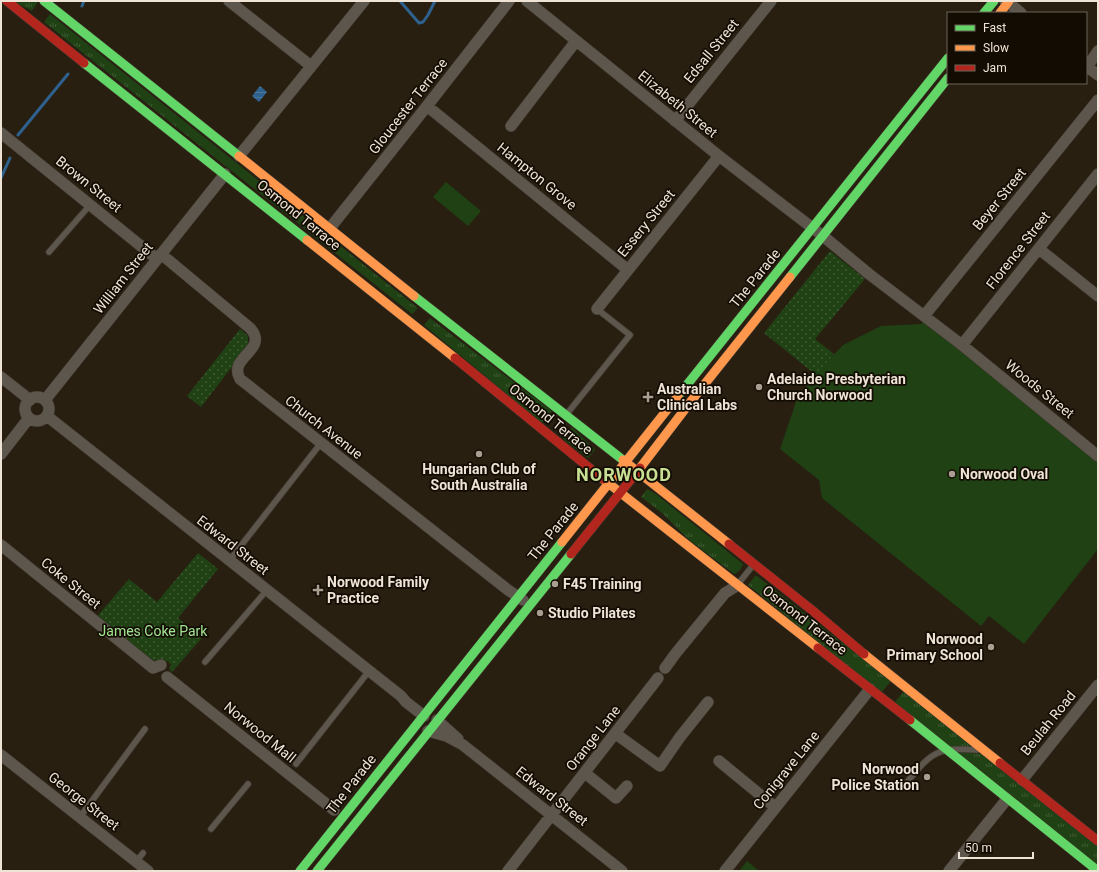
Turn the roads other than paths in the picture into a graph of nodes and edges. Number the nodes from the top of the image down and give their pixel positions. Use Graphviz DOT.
graph roads {
  1 [pos="7,1"];
  2 [pos="229,1"];
  3 [pos="364,1"];
  4 [pos="509,1"];
  5 [pos="527,1"];
  6 [pos="771,1"];
  7 [pos="994,1"];
  8 [pos="1008,1"];
  9 [pos="41,11"];
  10 [pos="985,12"];
  11 [pos="1001,12"];
  12 [pos="1020,12"];
  13 [pos="576,41"];
  14 [pos="1098,51"];
  15 [pos="947,59"];
  16 [pos="1087,65"];
  17 [pos="311,66"];
  18 [pos="1087,67"];
  19 [pos="1098,75"];
  20 [pos="947,79"];
  21 [pos="1098,100"];
  22 [pos="428,106"];
  23 [pos="908,109"];
  24 [pos="917,117"];
  25 [pos="675,121"];
  26 [pos="511,126"];
  27 [pos="1,133"];
  28 [pos="239,156"];
  29 [pos="719,156"];
  30 [pos="225,174"];
  31 [pos="1098,174"];
  32 [pos="90,205"];
  33 [pos="330,228"];
  34 [pos="812,228"];
  35 [pos="823,236"];
  36 [pos="1039,249"];
  37 [pos="49,252"];
  38 [pos="159,257"];
  39 [pos="628,270"];
  40 [pos="1098,296"];
  41 [pos="597,308"];
  42 [pos="421,316"];
  43 [pos="924,316"];
  44 [pos="721,342"];
  45 [pos="962,346"];
  46 [pos="731,351"];
  47 [pos="1,377"];
  48 [pos="30,400"];
  49 [pos="45,400"];
  50 [pos="565,415"];
  51 [pos="47,416"];
  52 [pos="29,418"];
  53 [pos="322,443"];
  54 [pos="1,454"];
  55 [pos="1098,456"];
  56 [pos="626,462"];
  57 [pos="637,472"];
  58 [pos="609,483"];
  59 [pos="621,492"];
  60 [pos="1,545"];
  61 [pos="229,561"];
  62 [pos="754,564"];
  63 [pos="738,585"];
  64 [pos="266,590"];
  65 [pos="518,596"];
  66 [pos="530,605"];
  67 [pos="205,662"];
  68 [pos="161,665"];
  69 [pos="665,668"];
  70 [pos="369,671"];
  71 [pos="167,677"];
  72 [pos="658,678"];
  73 [pos="1098,685"];
  74 [pos="870,689"];
  75 [pos="401,696"];
  76 [pos="708,702"];
  77 [pos="432,706"];
  78 [pos="424,716"];
  79 [pos="437,720"];
  80 [pos="146,729"];
  81 [pos="428,731"];
  82 [pos="616,734"];
  83 [pos="463,746"];
  84 [pos="947,750"];
  85 [pos="983,750"];
  86 [pos="1,755"];
  87 [pos="719,761"];
  88 [pos="296,764"];
  89 [pos="585,773"];
  90 [pos="1022,780"];
  91 [pos="908,781"];
  92 [pos="248,784"];
  93 [pos="627,786"];
  94 [pos="1007,799"];
  95 [pos="775,807"];
  96 [pos="334,810"];
  97 [pos="552,815"];
  98 [pos="80,817"];
  99 [pos="211,828"];
  100 [pos="1098,840"];
  101 [pos="148,871"];
  102 [pos="300,871"];
  103 [pos="317,871"];
  104 [pos="508,871"];
  105 [pos="622,871"];
  106 [pos="725,871"];
  107 [pos="949,871"];
  108 [pos="1098,871"];
  1 -- 9 [label="street, Osmond Terrace"];
  2 -- 17 [label="street"];
  3 -- 17 [label="street"];
  4 -- 22 [label="street, Gloucester Terrace"];
  5 -- 13 [label="street, Elizabeth Street"];
  6 -- 25 [label="street, Edsall Street"];
  7 -- 10 [label="street"];
  8 -- 11 [label="street"];
  8 -- 12 [label="street"];
  9 -- 28 [label="street, Osmond Terrace"];
  9 -- 30 [label="street, Osmond Terrace"];
  13 -- 25 [label="street, Elizabeth Street"];
  13 -- 26 [label="street"];
  14 -- 16 [label="street"];
  15 -- 23 [label="street, The Parade"];
  17 -- 28 [label="street"];
  18 -- 19 [label="street"];
  20 -- 24 [label="street, The Parade"];
  21 -- 43 [label="street, Beyer Street"];
  22 -- 33 [label="street, Gloucester Terrace"];
  22 -- 39 [label="street, Hampton Grove"];
  23 -- 24 [label="street"];
  23 -- 34 [label="street, The Parade"];
  24 -- 35 [label="street, The Parade"];
  25 -- 29 [label="street, Elizabeth Street"];
  27 -- 32 [label="street, Brown Street"];
  28 -- 33 [label="street, Osmond Terrace"];
  29 -- 34 [label="street, Elizabeth Street"];
  29 -- 39 [label="street, Essery Street"];
  30 -- 38 [label="street, William Street"];
  30 -- 42 [label="street, Osmond Terrace"];
  31 -- 36 [label="street, Florence Street"];
  32 -- 37 [label="lane"];
  32 -- 38 [label="street, Brown Street"];
  33 -- 42 [label="street, Osmond Terrace"];
  34 -- 35 [label="street, Elizabeth Street"];
  34 -- 44 [label="street, The Parade"];
  35 -- 43 [label="street, Elizabeth Street"];
  35 -- 46 [label="street, The Parade"];
  36 -- 40 [label="street"];
  36 -- 45 [label="street, Florence Street"];
  38 -- 49 [label="street, William Street"];
  38 -- 53 [label="street, Church Avenue"];
  39 -- 41 [label="street, Essery Street"];
  41 -- 50 [label="lane"];
  42 -- 50 [label="street, Osmond Terrace"];
  42 -- 58 [label="street, Osmond Terrace"];
  43 -- 45 [label="street, Woods Street"];
  44 -- 46 [label="street"];
  44 -- 56 [label="street, The Parade"];
  45 -- 55 [label="street, Woods Street"];
  46 -- 57 [label="street, The Parade"];
  47 -- 48 [label="street"];
  48 -- 49 [label="street"];
  48 -- 52 [label="street"];
  49 -- 51 [label="street"];
  50 -- 56 [label="street, Osmond Terrace"];
  51 -- 52 [label="street"];
  51 -- 61 [label="street, Edward Street"];
  52 -- 54 [label="street"];
  53 -- 61 [label="lane"];
  53 -- 65 [label="street, Church Avenue"];
  56 -- 57 [label="street, Osmond Terrace"];
  56 -- 58 [label="street, The Parade"];
  57 -- 59 [label="street, The Parade"];
  57 -- 62 [label="street, Osmond Terrace"];
  58 -- 59 [label="street, Osmond Terrace"];
  58 -- 65 [label="street, The Parade"];
  59 -- 63 [label="street, Osmond Terrace"];
  59 -- 66 [label="street, The Parade"];
  60 -- 68 [label="street, Coke Street"];
  61 -- 64 [label="street, Edward Street"];
  62 -- 63 [label="lane"];
  62 -- 85 [label="street, Osmond Terrace"];
  63 -- 69 [label="street"];
  63 -- 74 [label="street, Osmond Terrace"];
  64 -- 67 [label="lane"];
  64 -- 70 [label="street, Edward Street"];
  65 -- 66 [label="street, Church Avenue"];
  65 -- 77 [label="street, The Parade"];
  66 -- 79 [label="street, The Parade"];
  70 -- 75 [label="street, Edward Street"];
  70 -- 88 [label="lane"];
  71 -- 96 [label="street, Norwood Mall"];
  72 -- 82 [label="street, Orange Lane"];
  73 -- 90 [label="street, Beulah Road"];
  74 -- 84 [label="street, Osmond Terrace"];
  74 -- 95 [label="street, Conigrave Lane"];
  75 -- 77 [label="street, Edward Street"];
  75 -- 78 [label="street, Edward Street"];
  76 -- 82 [label="street"];
  77 -- 78 [label="street, The Parade"];
  78 -- 79 [label="street"];
  78 -- 102 [label="street, The Parade"];
  79 -- 81 [label="street, The Parade"];
  79 -- 83 [label="street, Edward Street"];
  80 -- 98 [label="lane"];
  81 -- 83 [label="street, Edward Street"];
  81 -- 103 [label="street, The Parade"];
  82 -- 89 [label="street, Orange Lane"];
  83 -- 97 [label="street, Edward Street"];
  84 -- 85 [label="lane"];
  84 -- 91 [label="lane"];
  84 -- 94 [label="street, Osmond Terrace"];
  85 -- 90 [label="street, Osmond Terrace"];
  86 -- 98 [label="street, George Street"];
  87 -- 95 [label="street"];
  89 -- 93 [label="street"];
  89 -- 97 [label="street, Orange Lane"];
  90 -- 100 [label="street, Osmond Terrace"];
  92 -- 99 [label="lane"];
  94 -- 107 [label="street"];
  94 -- 108 [label="street, Osmond Terrace"];
  95 -- 106 [label="street, Conigrave Lane"];
  97 -- 104 [label="street, Orange Lane"];
  97 -- 105 [label="street, Edward Street"];
  98 -- 101 [label="street, George Street"];
}
